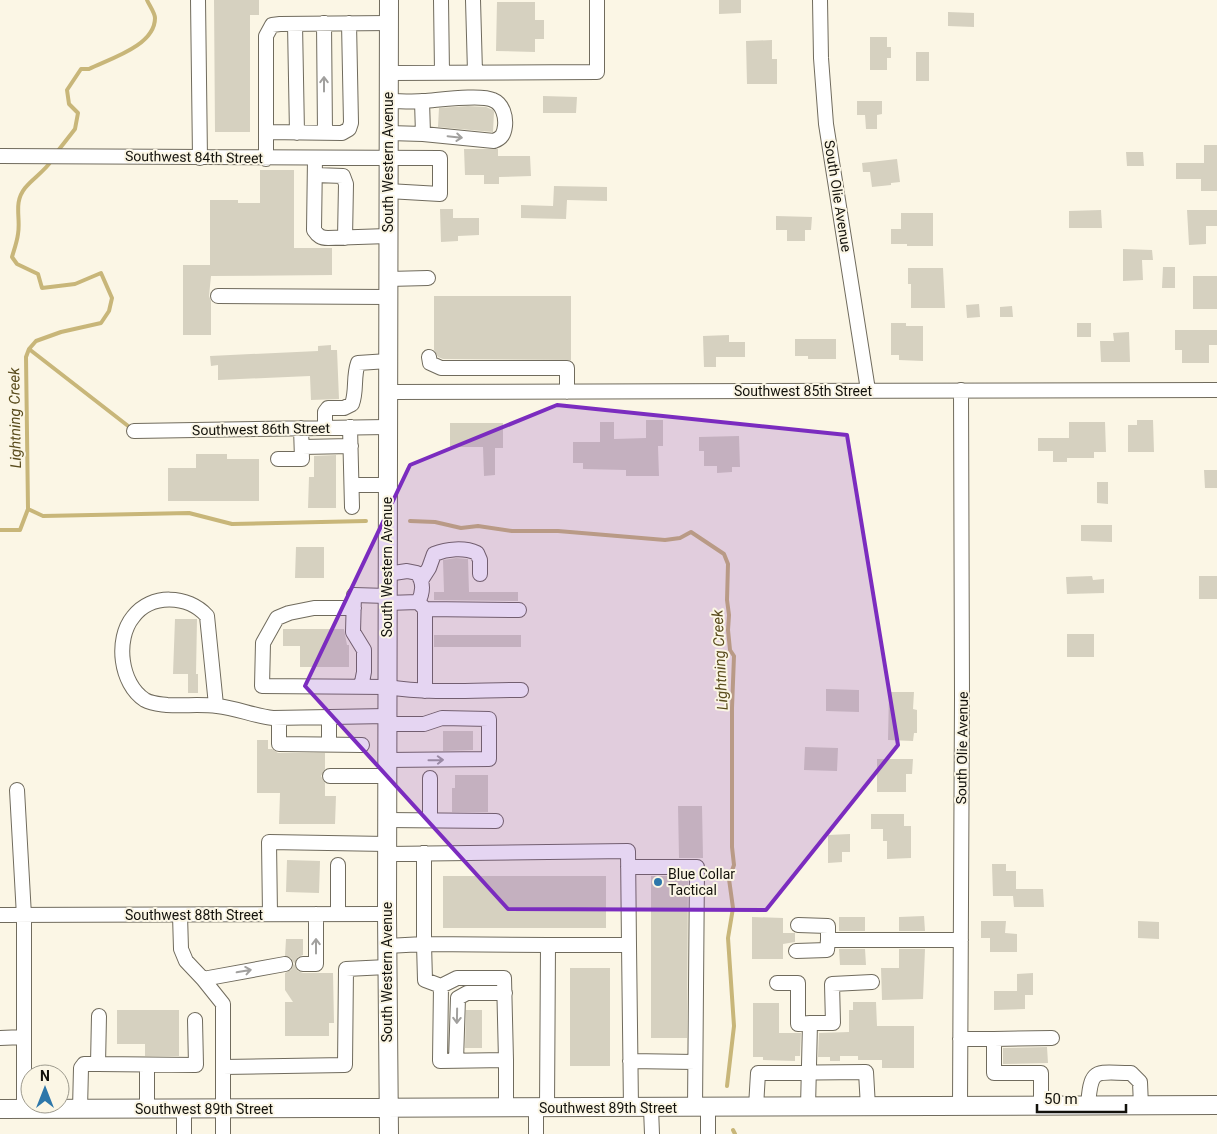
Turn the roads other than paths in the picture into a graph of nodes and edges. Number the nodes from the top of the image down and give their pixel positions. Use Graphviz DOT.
graph roads {
  1 [pos="198,0"];
  2 [pos="389,0"];
  3 [pos="441,0"];
  4 [pos="473,0"];
  5 [pos="597,0"];
  6 [pos="820,0"];
  7 [pos="324,23"];
  8 [pos="350,23"];
  9 [pos="389,23"];
  10 [pos="295,24"];
  11 [pos="442,72"];
  12 [pos="475,72"];
  13 [pos="389,73"];
  14 [pos="389,101"];
  15 [pos="422,101"];
  16 [pos="266,132"];
  17 [pos="297,133"];
  18 [pos="324,133"];
  19 [pos="389,133"];
  20 [pos="423,134"];
  21 [pos="0,156"];
  22 [pos="200,158"];
  23 [pos="315,158"];
  24 [pos="388,158"];
  25 [pos="266,159"];
  26 [pos="315,175"];
  27 [pos="388,191"];
  28 [pos="388,236"];
  29 [pos="345,238"];
  30 [pos="428,278"];
  31 [pos="388,279"];
  32 [pos="218,296"];
  33 [pos="388,297"];
  34 [pos="429,357"];
  35 [pos="388,361"];
  36 [pos="868,390"];
  37 [pos="961,390"];
  38 [pos="1217,390"];
  39 [pos="388,392"];
  40 [pos="567,392"];
  41 [pos="350,427"];
  42 [pos="388,427"];
  43 [pos="301,428"];
  44 [pos="325,428"];
  45 [pos="134,431"];
  46 [pos="302,446"];
  47 [pos="351,446"];
  48 [pos="278,459"];
  49 [pos="352,485"];
  50 [pos="387,485"];
  51 [pos="352,507"];
  52 [pos="387,574"];
  53 [pos="480,574"];
  54 [pos="422,579"];
  55 [pos="387,599"];
  56 [pos="422,605"];
  57 [pos="354,608"];
  58 [pos="519,610"];
  59 [pos="364,650"];
  60 [pos="387,650"];
  61 [pos="361,687"];
  62 [pos="387,687"];
  63 [pos="425,690"];
  64 [pos="520,690"];
  65 [pos="216,705"];
  66 [pos="329,717"];
  67 [pos="279,718"];
  68 [pos="387,720"];
  69 [pos="329,745"];
  70 [pos="362,745"];
  71 [pos="387,768"];
  72 [pos="330,776"];
  73 [pos="430,778"];
  74 [pos="17,790"];
  75 [pos="387,820"];
  76 [pos="430,820"];
  77 [pos="496,821"];
  78 [pos="387,849"];
  79 [pos="424,853"];
  80 [pos="338,865"];
  81 [pos="628,867"];
  82 [pos="270,914"];
  83 [pos="316,914"];
  84 [pos="338,914"];
  85 [pos="387,914"];
  86 [pos="1,915"];
  87 [pos="180,915"];
  88 [pos="24,916"];
  89 [pos="798,926"];
  90 [pos="828,940"];
  91 [pos="961,940"];
  92 [pos="424,944"];
  93 [pos="548,945"];
  94 [pos="629,945"];
  95 [pos="387,946"];
  96 [pos="796,951"];
  97 [pos="285,964"];
  98 [pos="303,964"];
  99 [pos="387,967"];
  100 [pos="203,979"];
  101 [pos="872,982"];
  102 [pos="777,983"];
  103 [pos="441,986"];
  104 [pos="505,993"];
  105 [pos="100,1016"];
  106 [pos="195,1020"];
  107 [pos="810,1023"];
  108 [pos="24,1037"];
  109 [pos="0,1038"];
  110 [pos="1052,1038"];
  111 [pos="960,1039"];
  112 [pos="994,1039"];
  113 [pos="506,1060"];
  114 [pos="456,1061"];
  115 [pos="630,1061"];
  116 [pos="695,1062"];
  117 [pos="24,1064"];
  118 [pos="98,1064"];
  119 [pos="147,1065"];
  120 [pos="223,1067"];
  121 [pos="809,1072"];
  122 [pos="1217,1105"];
  123 [pos="1041,1106"];
  124 [pos="1088,1106"];
  125 [pos="1141,1106"];
  126 [pos="756,1107"];
  127 [pos="808,1107"];
  128 [pos="868,1107"];
  129 [pos="960,1107"];
  130 [pos="147,1108"];
  131 [pos="506,1108"];
  132 [pos="542,1108"];
  133 [pos="631,1108"];
  134 [pos="652,1108"];
  135 [pos="701,1108"];
  136 [pos="0,1109"];
  137 [pos="20,1109"];
  138 [pos="70,1109"];
  139 [pos="80,1109"];
  140 [pos="184,1109"];
  141 [pos="224,1109"];
  142 [pos="389,1109"];
  143 [pos="184,1134"];
  144 [pos="223,1134"];
  145 [pos="389,1134"];
  146 [pos="536,1134"];
  147 [pos="652,1134"];
  148 [pos="708,1134"];
  1 -- 22 [label="street"];
  2 -- 9 [label="main road, South Western Avenue"];
  3 -- 11 [label="street"];
  4 -- 12 [label="street"];
  5 -- 12 [label="street"];
  6 -- 36 [label="street, South Olie Avenue"];
  7 -- 8 [label="street"];
  7 -- 10 [label="street"];
  18 -- 7 [label="street, one-way"];
  8 -- 9 [label="street"];
  8 -- 18 [label="street"];
  9 -- 13 [label="main road, South Western Avenue"];
  10 -- 16 [label="street"];
  10 -- 17 [label="street"];
  11 -- 12 [label="street"];
  11 -- 13 [label="street"];
  13 -- 14 [label="main road, South Western Avenue"];
  14 -- 15 [label="street"];
  14 -- 19 [label="main road, South Western Avenue"];
  15 -- 20 [label="street"];
  20 -- 15 [label="street, one-way"];
  16 -- 17 [label="street"];
  16 -- 25 [label="street"];
  17 -- 18 [label="street"];
  19 -- 20 [label="street"];
  19 -- 24 [label="main road, South Western Avenue"];
  21 -- 22 [label="street, Southwest 84th Street"];
  22 -- 25 [label="street, Southwest 84th Street"];
  23 -- 24 [label="street, Southwest 84th Street"];
  23 -- 25 [label="street, Southwest 84th Street"];
  23 -- 26 [label="street"];
  24 -- 27 [label="main road, South Western Avenue"];
  24 -- 27 [label="street, Southwest 84th Street"];
  26 -- 29 [label="street"];
  26 -- 29 [label="street"];
  27 -- 28 [label="main road, South Western Avenue"];
  28 -- 29 [label="street"];
  28 -- 31 [label="main road, South Western Avenue"];
  30 -- 31 [label="street"];
  31 -- 33 [label="main road, South Western Avenue"];
  32 -- 33 [label="street"];
  33 -- 35 [label="main road, South Western Avenue"];
  34 -- 40 [label="street"];
  35 -- 39 [label="main road, South Western Avenue"];
  35 -- 44 [label="street"];
  36 -- 37 [label="street, Southwest 85th Street"];
  36 -- 40 [label="street, Southwest 85th Street"];
  37 -- 38 [label="street, Southwest 85th Street"];
  37 -- 91 [label="street, South Olie Avenue"];
  39 -- 40 [label="street, Southwest 85th Street"];
  39 -- 42 [label="main road, South Western Avenue"];
  41 -- 42 [label="street, Southwest 86th Street"];
  41 -- 44 [label="street, Southwest 86th Street"];
  41 -- 47 [label="street"];
  42 -- 50 [label="main road, South Western Avenue"];
  43 -- 44 [label="street, Southwest 86th Street"];
  43 -- 45 [label="street, Southwest 86th Street"];
  43 -- 46 [label="street"];
  46 -- 47 [label="street"];
  46 -- 48 [label="street"];
  47 -- 49 [label="street"];
  49 -- 50 [label="street"];
  49 -- 51 [label="street"];
  50 -- 52 [label="main road, South Western Avenue"];
  52 -- 54 [label="street"];
  52 -- 55 [label="main road, South Western Avenue"];
  53 -- 54 [label="street"];
  54 -- 56 [label="street"];
  55 -- 56 [label="street"];
  55 -- 57 [label="street"];
  55 -- 60 [label="main road, South Western Avenue"];
  56 -- 58 [label="street"];
  56 -- 63 [label="street"];
  57 -- 59 [label="street"];
  57 -- 61 [label="street"];
  59 -- 60 [label="street"];
  59 -- 61 [label="street"];
  60 -- 62 [label="main road, South Western Avenue"];
  61 -- 62 [label="street"];
  62 -- 63 [label="street"];
  62 -- 68 [label="main road, South Western Avenue"];
  63 -- 64 [label="street"];
  65 -- 65 [label="street"];
  65 -- 67 [label="street"];
  66 -- 67 [label="street"];
  66 -- 68 [label="street"];
  66 -- 69 [label="street"];
  67 -- 69 [label="street"];
  68 -- 71 [label="main road, South Western Avenue"];
  71 -- 68 [label="street, one-way"];
  69 -- 70 [label="street"];
  71 -- 72 [label="street"];
  71 -- 75 [label="main road, South Western Avenue"];
  73 -- 76 [label="street"];
  74 -- 88 [label="street"];
  75 -- 76 [label="street"];
  75 -- 78 [label="main road, South Western Avenue"];
  76 -- 77 [label="street"];
  78 -- 79 [label="street"];
  78 -- 82 [label="street"];
  78 -- 85 [label="main road, South Western Avenue"];
  79 -- 81 [label="street"];
  79 -- 92 [label="street"];
  80 -- 84 [label="street"];
  81 -- 94 [label="street"];
  81 -- 116 [label="street"];
  82 -- 83 [label="street, Southwest 88th Street"];
  82 -- 87 [label="street, Southwest 88th Street"];
  83 -- 84 [label="street, Southwest 88th Street"];
  98 -- 83 [label="street, one-way"];
  84 -- 85 [label="street, Southwest 88th Street"];
  85 -- 95 [label="main road, South Western Avenue"];
  86 -- 88 [label="street, Southwest 88th Street"];
  87 -- 88 [label="street, Southwest 88th Street"];
  87 -- 100 [label="street"];
  88 -- 108 [label="street"];
  89 -- 90 [label="street"];
  90 -- 91 [label="street"];
  90 -- 96 [label="street"];
  91 -- 111 [label="street, South Olie Avenue"];
  92 -- 93 [label="street"];
  92 -- 95 [label="street"];
  92 -- 103 [label="street"];
  93 -- 94 [label="street"];
  93 -- 132 [label="street"];
  94 -- 115 [label="street"];
  95 -- 99 [label="main road, South Western Avenue"];
  100 -- 97 [label="street, one-way"];
  99 -- 120 [label="street"];
  99 -- 142 [label="main road, South Western Avenue"];
  100 -- 120 [label="street"];
  101 -- 107 [label="street"];
  102 -- 107 [label="street"];
  103 -- 104 [label="street"];
  103 -- 114 [label="street"];
  104 -- 113 [label="street"];
  104 -- 114 [label="street, one-way"];
  105 -- 118 [label="street"];
  106 -- 119 [label="street"];
  107 -- 121 [label="street"];
  108 -- 109 [label="street"];
  108 -- 117 [label="street"];
  110 -- 112 [label="street"];
  111 -- 112 [label="street"];
  111 -- 129 [label="street, South Olie Avenue"];
  112 -- 123 [label="street"];
  113 -- 114 [label="street"];
  113 -- 131 [label="street"];
  115 -- 116 [label="street"];
  115 -- 133 [label="street"];
  116 -- 135 [label="street"];
  118 -- 119 [label="street"];
  118 -- 139 [label="street"];
  119 -- 130 [label="street"];
  120 -- 141 [label="street"];
  121 -- 126 [label="street"];
  121 -- 127 [label="street"];
  121 -- 128 [label="street"];
  122 -- 125 [label="main road, Southwest 89th Street"];
  123 -- 124 [label="main road, Southwest 89th Street"];
  123 -- 129 [label="main road, Southwest 89th Street"];
  124 -- 125 [label="main road, Southwest 89th Street"];
  124 -- 125 [label="street"];
  126 -- 127 [label="main road, Southwest 89th Street"];
  126 -- 135 [label="main road, Southwest 89th Street"];
  127 -- 128 [label="main road, Southwest 89th Street"];
  128 -- 129 [label="main road, Southwest 89th Street"];
  130 -- 139 [label="main road, Southwest 89th Street"];
  130 -- 140 [label="main road, Southwest 89th Street"];
  131 -- 132 [label="main road, Southwest 89th Street"];
  131 -- 142 [label="main road, Southwest 89th Street"];
  132 -- 133 [label="main road, Southwest 89th Street"];
  132 -- 146 [label="street"];
  133 -- 134 [label="main road, Southwest 89th Street"];
  134 -- 135 [label="main road, Southwest 89th Street"];
  134 -- 147 [label="street"];
  135 -- 148 [label="street"];
  136 -- 137 [label="main road, Southwest 89th Street"];
  138 -- 139 [label="main road, Southwest 89th Street"];
  140 -- 141 [label="main road, Southwest 89th Street"];
  140 -- 143 [label="street"];
  141 -- 142 [label="main road, Southwest 89th Street"];
  141 -- 144 [label="street"];
  142 -- 145 [label="main road, South Western Avenue"];
}
